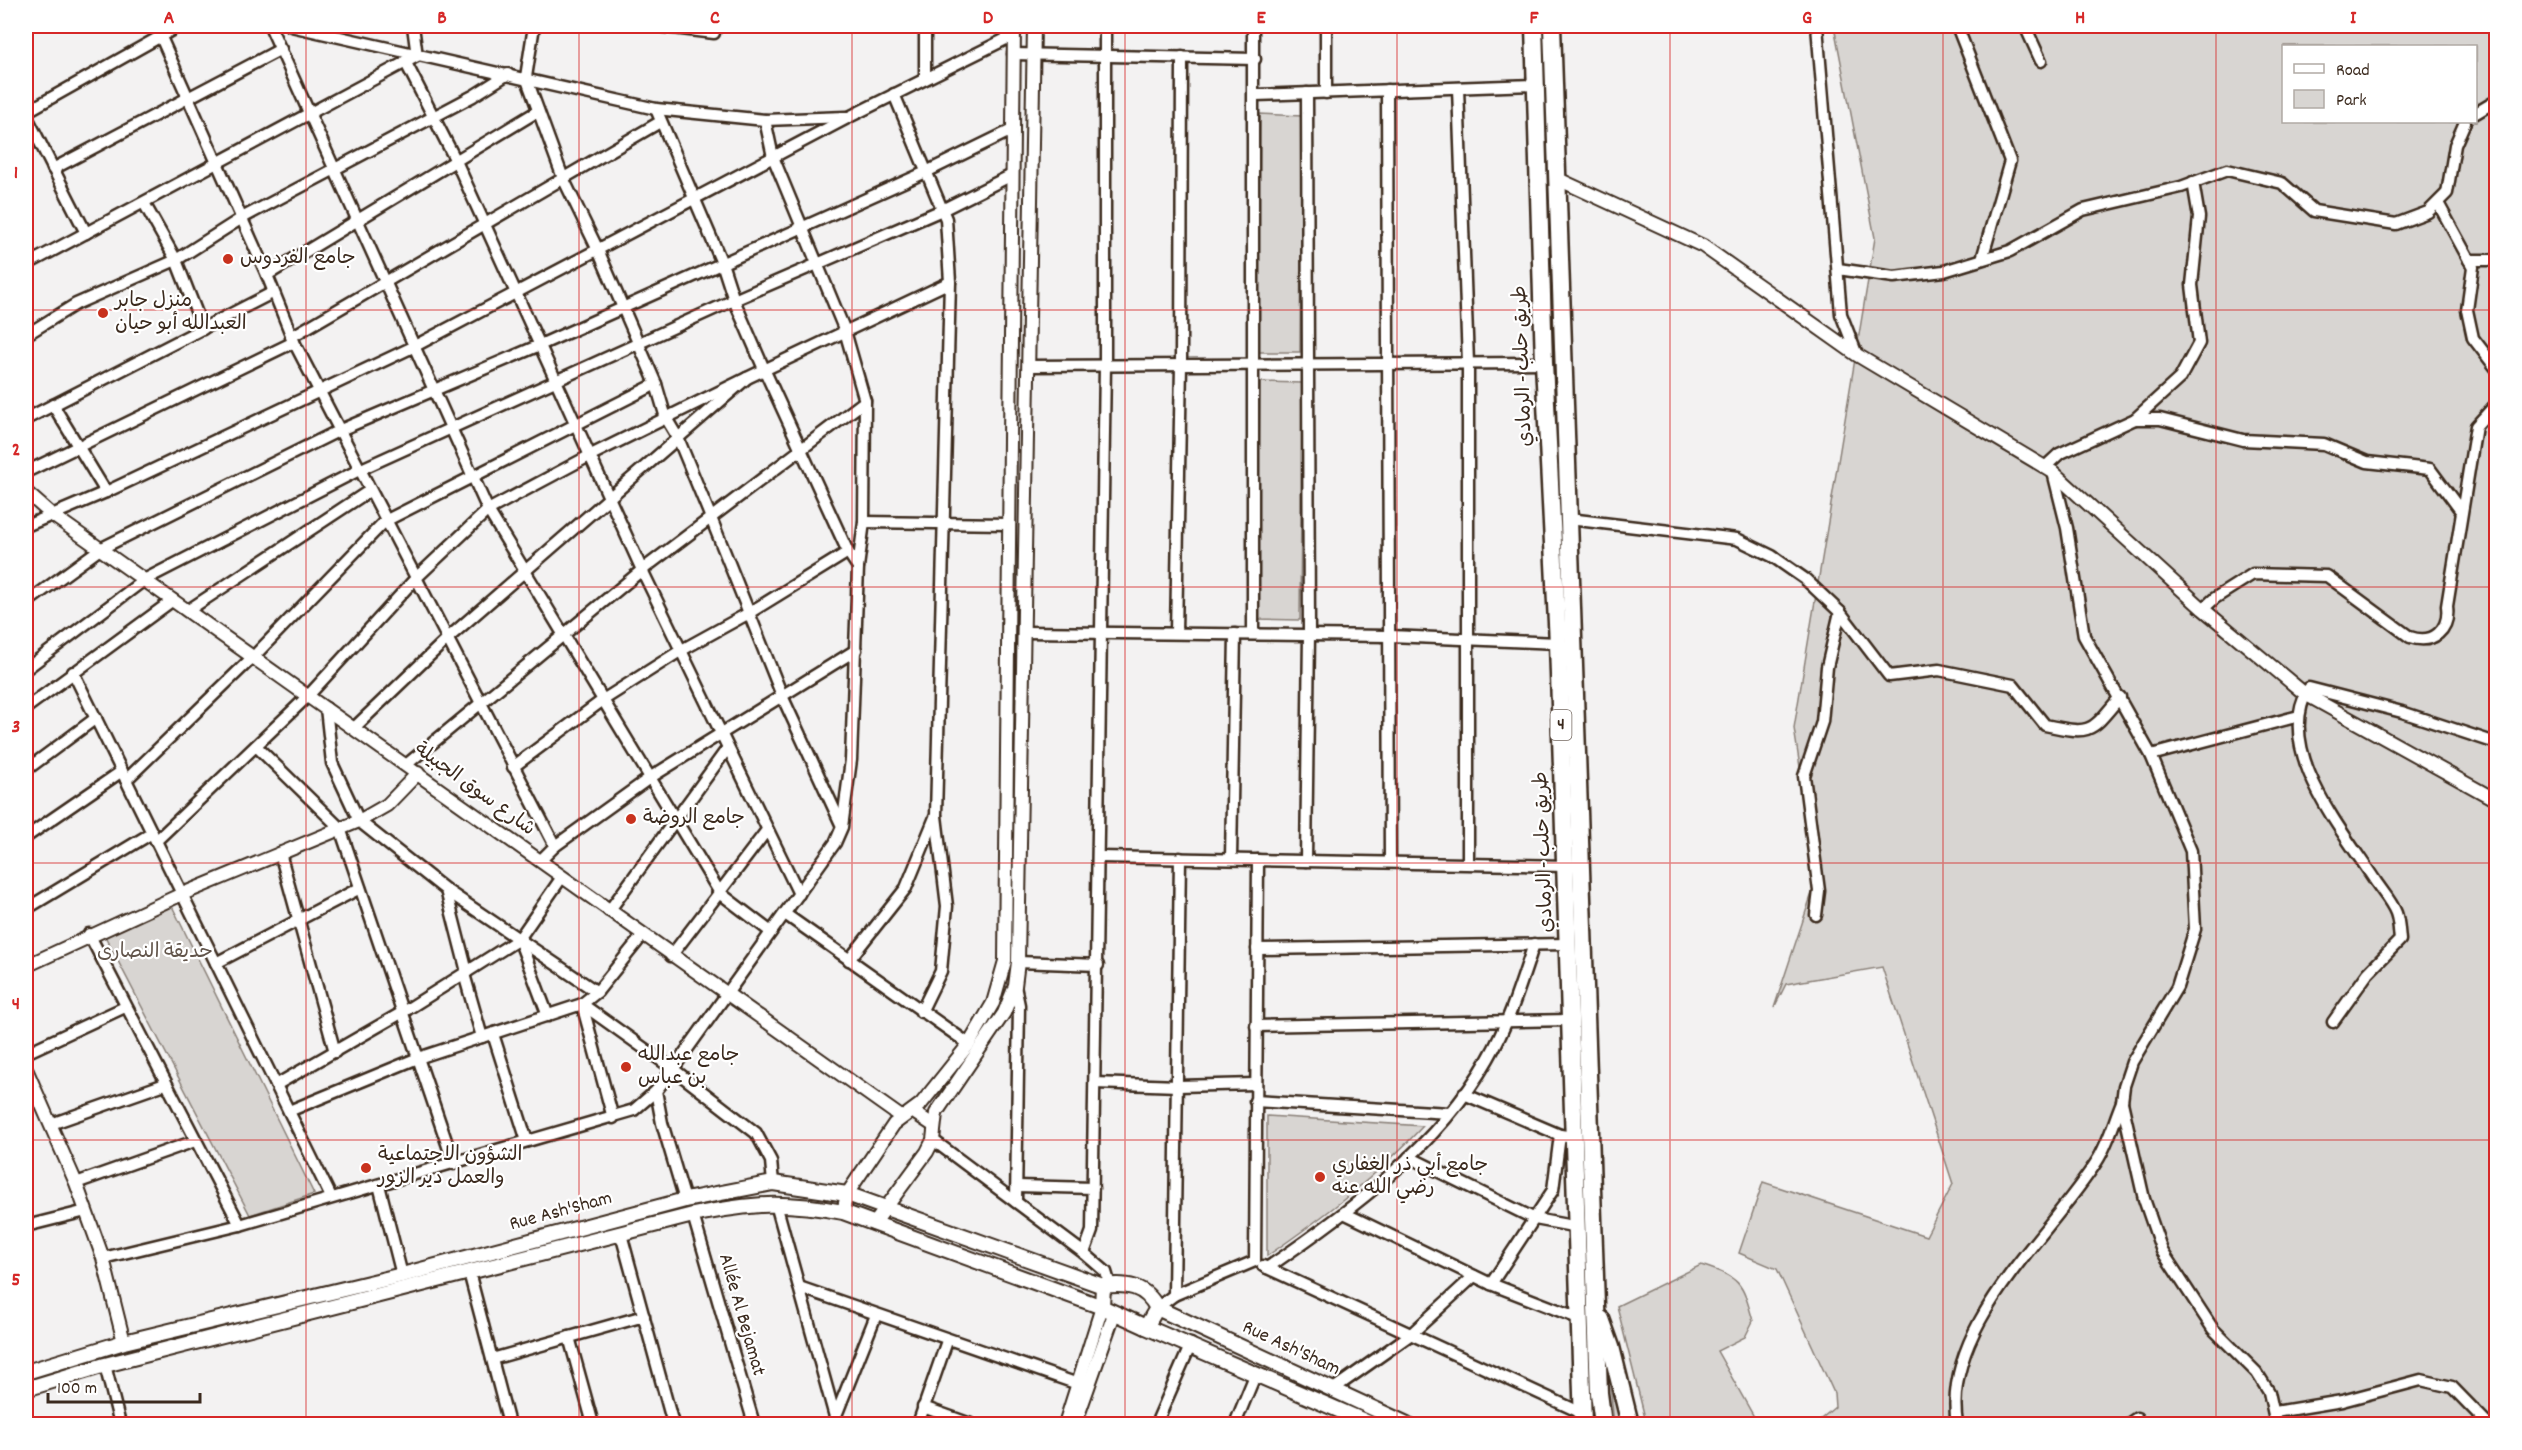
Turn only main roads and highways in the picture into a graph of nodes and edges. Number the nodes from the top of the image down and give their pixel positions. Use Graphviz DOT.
graph roads {
  1 [pos="1534,26"];
  2 [pos="1552,26"];
  3 [pos="1107,1285"];
  4 [pos="1596,1305"];
  5 [pos="1158,1308"];
  6 [pos="1108,1310"];
  7 [pos="1146,1327"];
  8 [pos="26,1372"];
  9 [pos="26,1389"];
  10 [pos="1584,1419"];
  11 [pos="1371,1425"];
  12 [pos="1407,1425"];
  13 [pos="1603,1425"];
  14 [pos="1630,1425"];
  1 -- 10 [label="highway, طريق حلب - الرمادي / 4"];
  2 -- 4 [label="highway, طريق حلب - الرمادي / 4"];
  3 -- 5 [label="main road, Rue Ash'Sham"];
  3 -- 6 [label="main road"];
  3 -- 8 [label="main road, Rue Ash'Sham"];
  4 -- 13 [label="highway, طريق حلب - الرمادي / 4"];
  4 -- 14 [label="highway"];
  5 -- 7 [label="main road"];
  5 -- 12 [label="main road, Rue Ash'Sham"];
  6 -- 7 [label="main road, Rue Ash'Sham"];
  6 -- 9 [label="main road, Rue Ash'Sham"];
  7 -- 11 [label="main road, Rue Ash'Sham"];
}
